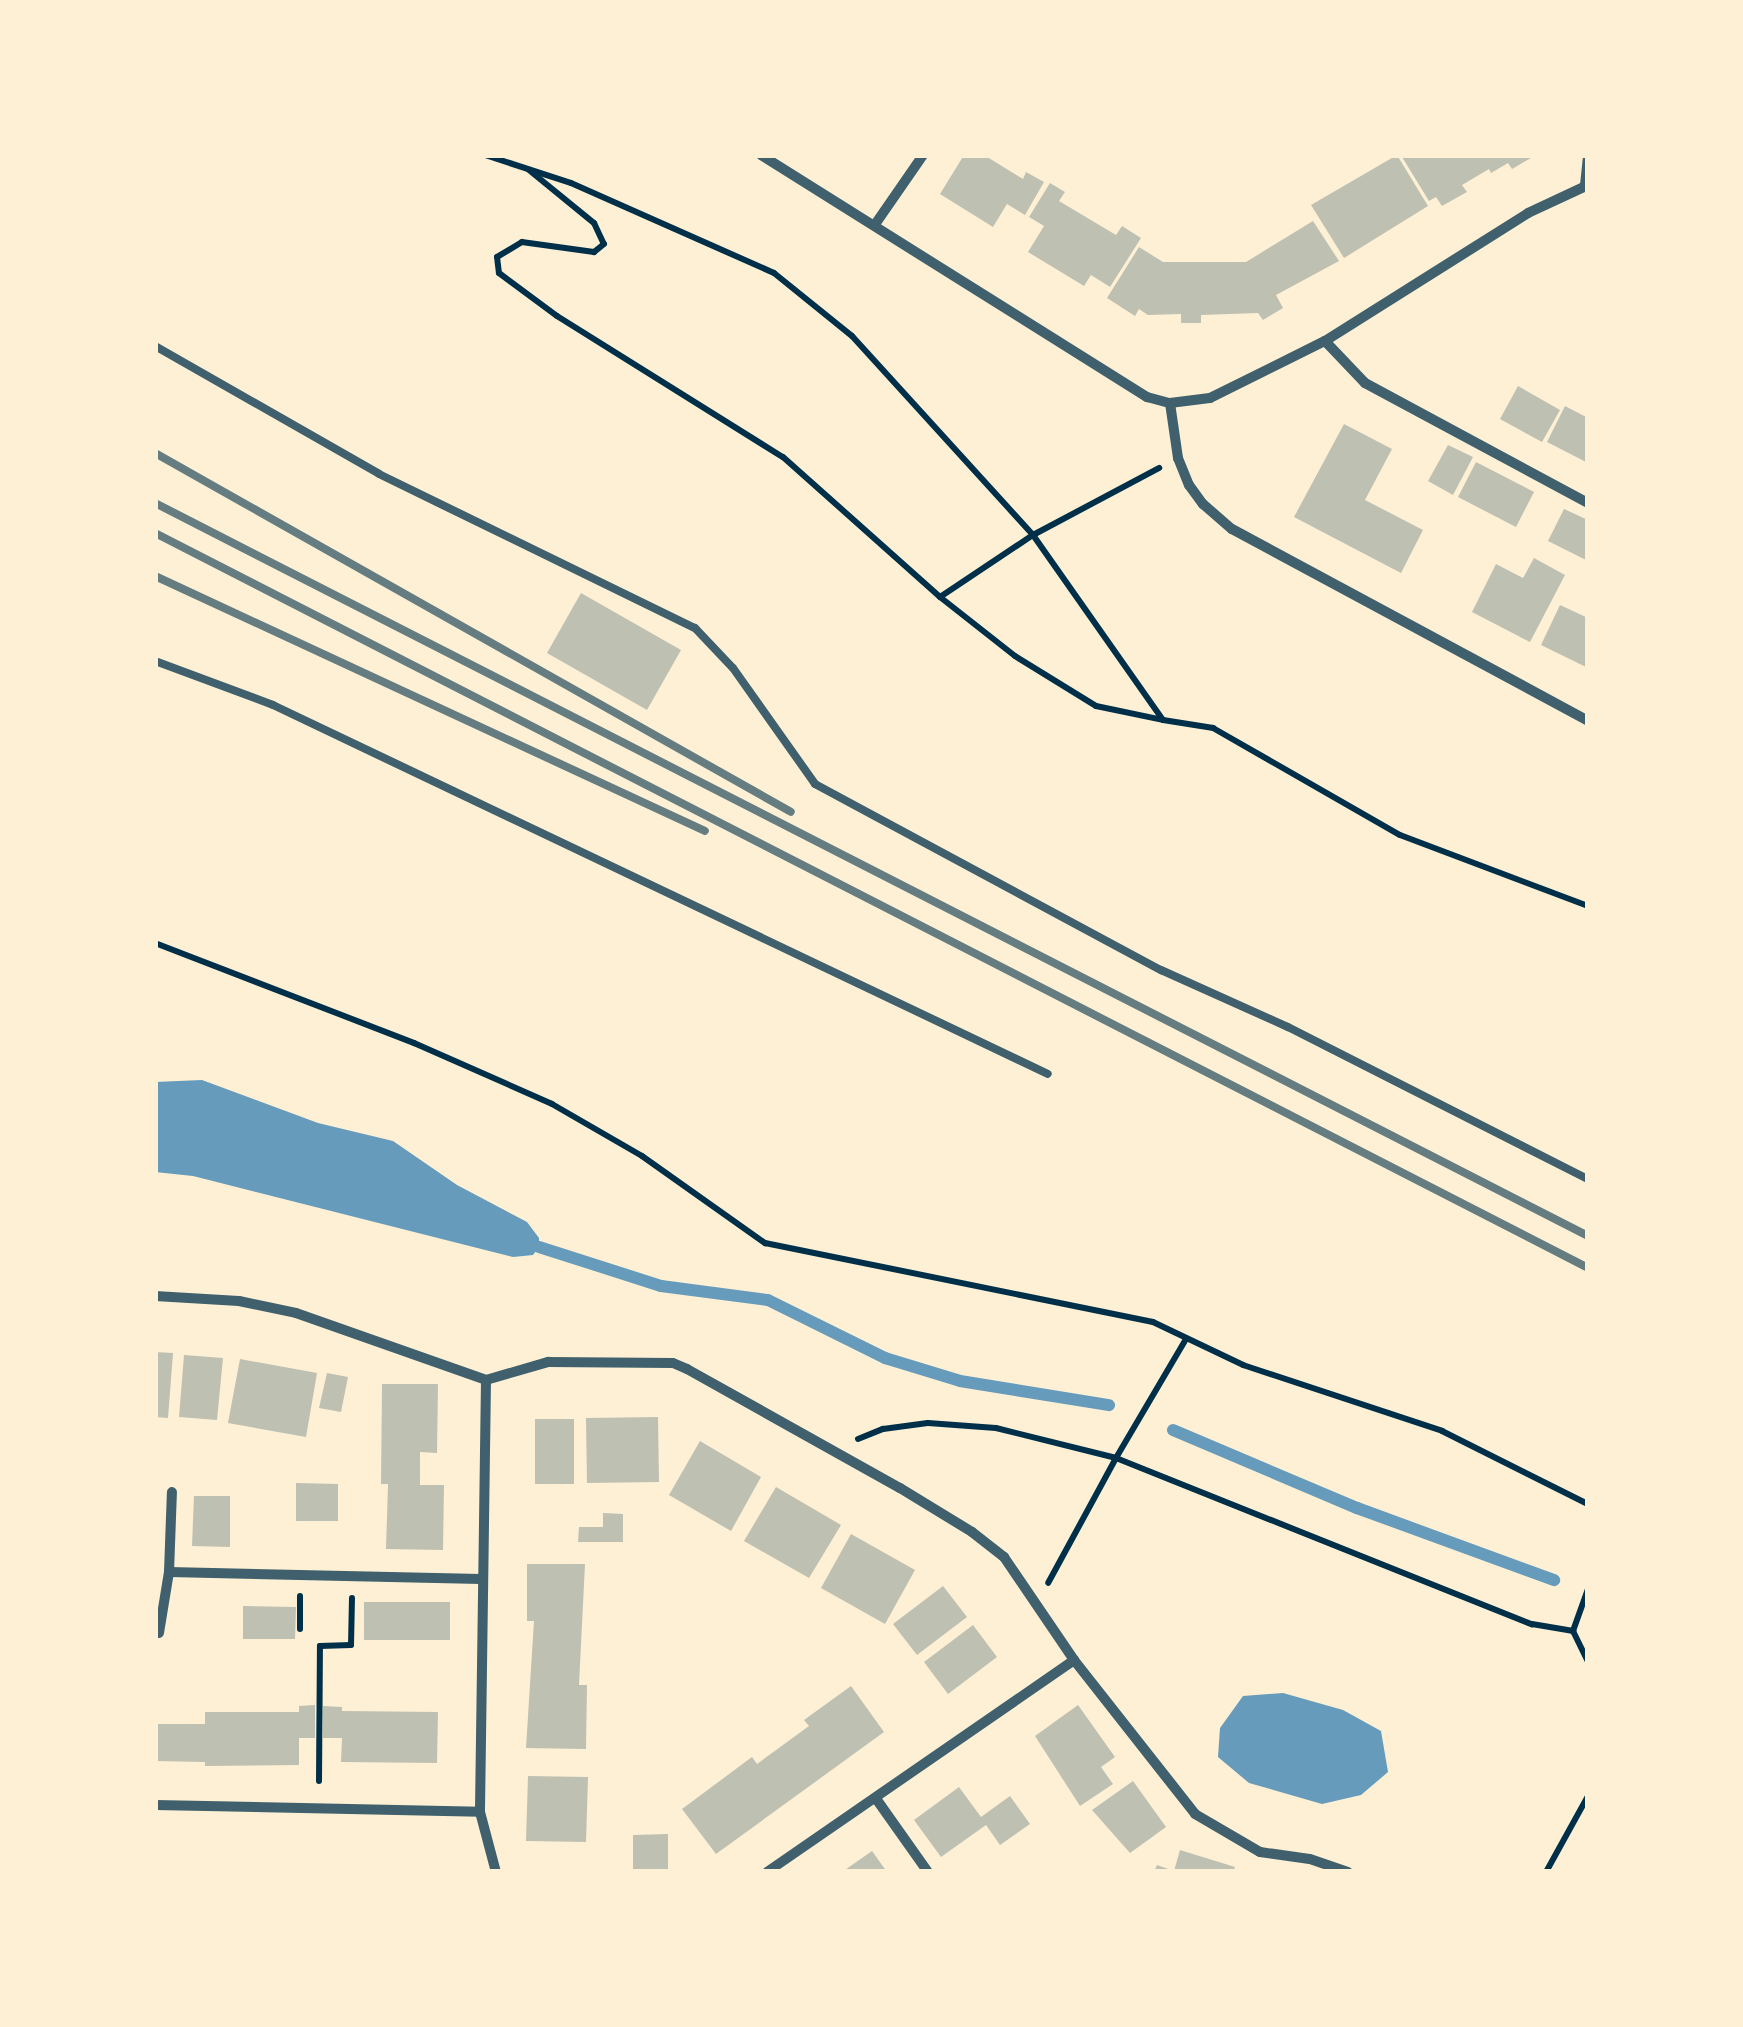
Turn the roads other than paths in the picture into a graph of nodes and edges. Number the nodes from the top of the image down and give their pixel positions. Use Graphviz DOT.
graph roads {
  1 [pos="761,155"];
  2 [pos="923,155"];
  3 [pos="1588,155"];
  4 [pos="1587,185"];
  5 [pos="876,223"];
  6 [pos="1325,341"];
  7 [pos="155,346"];
  8 [pos="1170,403"];
  9 [pos="1588,503"];
  10 [pos="155,662"];
  11 [pos="1588,721"];
  12 [pos="1048,1074"];
  13 [pos="1588,1179"];
  14 [pos="155,1296"];
  15 [pos="486,1380"];
  16 [pos="172,1492"];
  17 [pos="169,1572"];
  18 [pos="481,1579"];
  19 [pos="159,1633"];
  20 [pos="1074,1660"];
  21 [pos="877,1800"];
  22 [pos="155,1804"];
  23 [pos="480,1812"];
  24 [pos="496,1872"];
  25 [pos="767,1872"];
  26 [pos="928,1872"];
  27 [pos="1348,1872"];
  1 -- 5 [label="street"];
  2 -- 5 [label="street"];
  3 -- 4 [label="street"];
  4 -- 6 [label="street"];
  5 -- 8 [label="street"];
  6 -- 8 [label="street"];
  6 -- 9 [label="street"];
  7 -- 13 [label="lane"];
  8 -- 11 [label="street"];
  10 -- 12 [label="lane"];
  14 -- 15 [label="street"];
  15 -- 18 [label="street"];
  15 -- 20 [label="street"];
  16 -- 17 [label="street"];
  17 -- 18 [label="street"];
  17 -- 19 [label="street"];
  18 -- 23 [label="street"];
  20 -- 21 [label="street"];
  20 -- 27 [label="street"];
  21 -- 25 [label="street"];
  21 -- 26 [label="street"];
  22 -- 23 [label="street"];
  23 -- 24 [label="street"];
}
